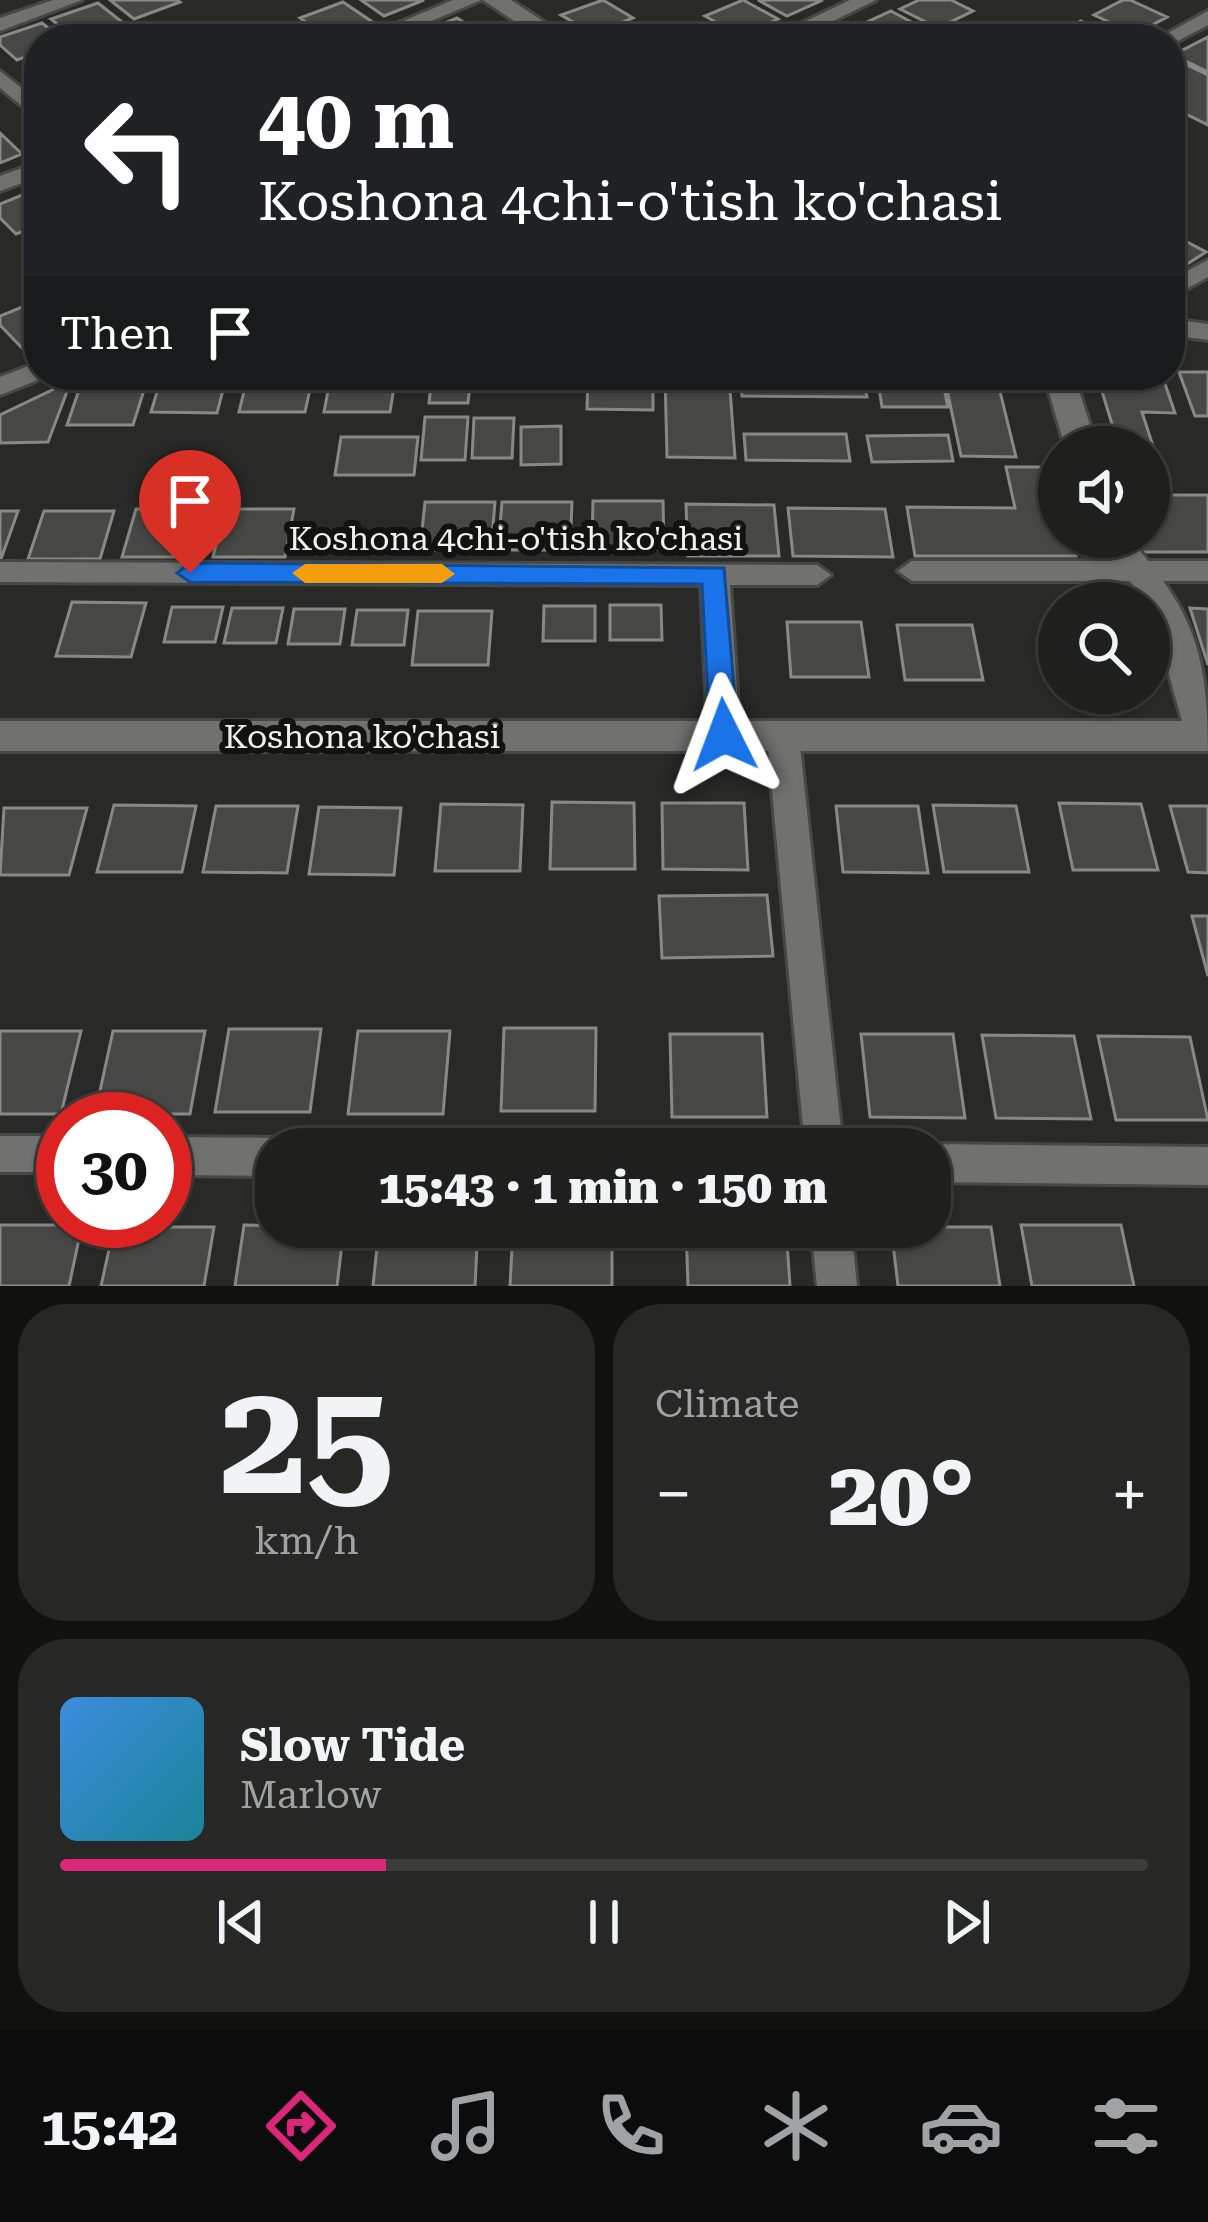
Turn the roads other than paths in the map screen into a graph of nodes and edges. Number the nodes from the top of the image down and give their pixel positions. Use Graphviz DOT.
graph roads {
  1 [pos="72,0"];
  2 [pos="471,0"];
  3 [pos="866,0"];
  4 [pos="1190,0"];
  5 [pos="509,3"];
  6 [pos="1208,12"];
  7 [pos="409,24"];
  8 [pos="538,24"];
  9 [pos="812,24"];
  10 [pos="0,26"];
  11 [pos="0,77"];
  12 [pos="24,100"];
  13 [pos="1064,390"];
  14 [pos="1075,426"];
  15 [pos="1124,558"];
  16 [pos="912,571"];
  17 [pos="1139,571"];
  18 [pos="1208,571"];
  19 [pos="0,572"];
  20 [pos="715,574"];
  21 [pos="817,575"];
  22 [pos="724,735"];
  23 [pos="0,736"];
  24 [pos="783,736"];
  25 [pos="1207,736"];
  26 [pos="822,1128"];
  27 [pos="0,1154"];
  28 [pos="36,1154"];
  29 [pos="192,1156"];
  30 [pos="255,1157"];
  31 [pos="951,1163"];
  32 [pos="1208,1166"];
  33 [pos="833,1248"];
  34 [pos="837,1286"];
  1 -- 10 [label="street"];
  2 -- 7 [label="street"];
  3 -- 9 [label="street"];
  4 -- 6 [label="street"];
  5 -- 8 [label="street"];
  11 -- 12 [label="street"];
  13 -- 14 [label="street"];
  15 -- 17 [label="street"];
  16 -- 17 [label="street"];
  17 -- 18 [label="street"];
  17 -- 25 [label="street"];
  19 -- 20 [label="street, Koshona 4chi-o'tish ko'chasi"];
  20 -- 21 [label="street, Koshona 4chi-o'tish ko'chasi"];
  20 -- 22 [label="street"];
  22 -- 23 [label="street, Koshona ko'chasi"];
  22 -- 24 [label="street, Koshona ko'chasi"];
  24 -- 25 [label="street, Koshona ko'chasi"];
  24 -- 26 [label="street"];
  27 -- 28 [label="street"];
  29 -- 30 [label="street"];
  31 -- 32 [label="street"];
  33 -- 34 [label="street"];
}
